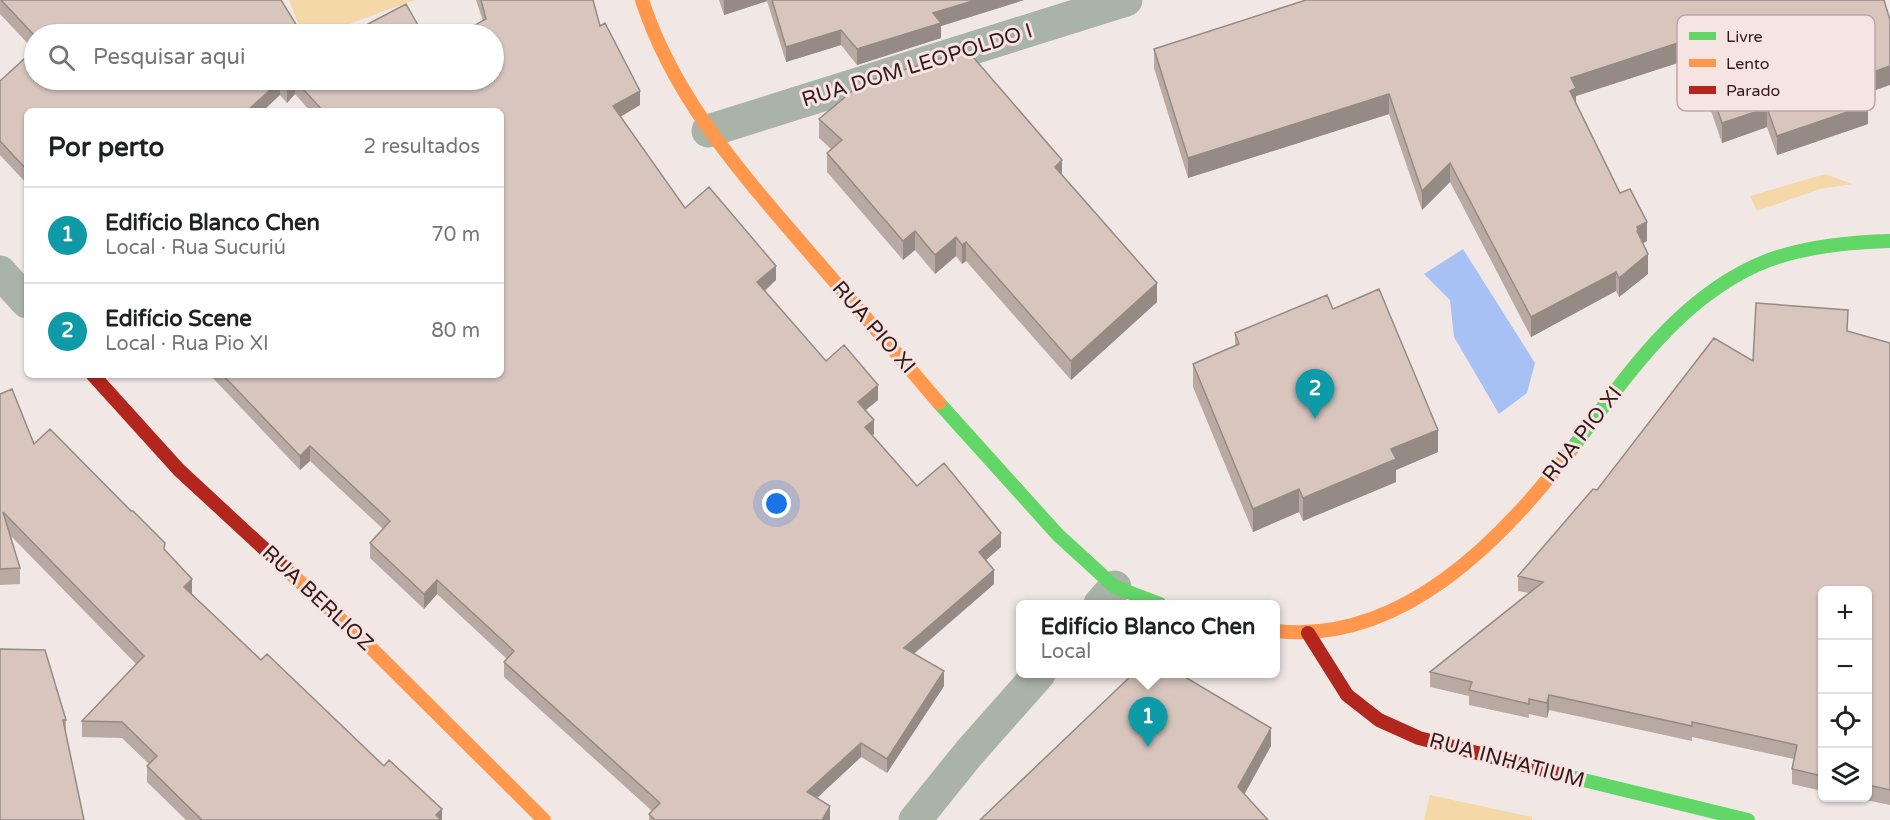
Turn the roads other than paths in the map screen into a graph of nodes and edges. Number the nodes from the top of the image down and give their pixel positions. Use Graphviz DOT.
graph roads {
  1 [pos="642,0"];
  2 [pos="1126,0"];
  3 [pos="708,131"];
  4 [pos="1890,241"];
  5 [pos="0,272"];
  6 [pos="24,299"];
  7 [pos="96,378"];
  8 [pos="1108,596"];
  9 [pos="1134,600"];
  10 [pos="1280,632"];
  11 [pos="1308,633"];
  12 [pos="1035,678"];
  13 [pos="544,820"];
  14 [pos="915,820"];
  15 [pos="1748,820"];
  1 -- 3 [label="street, RUA PIO XI"];
  2 -- 3 [label="street, RUA DOM LEOPOLDO I"];
  3 -- 8 [label="street, RUA PIO XI"];
  4 -- 11 [label="street, RUA PIO XI"];
  5 -- 6 [label="street"];
  7 -- 13 [label="street, RUA BERLIOZ"];
  8 -- 9 [label="street, RUA PIO XI"];
  10 -- 11 [label="street, RUA PIO XI"];
  11 -- 15 [label="street, RUA INHATIUM"];
  12 -- 14 [label="street"];
}
